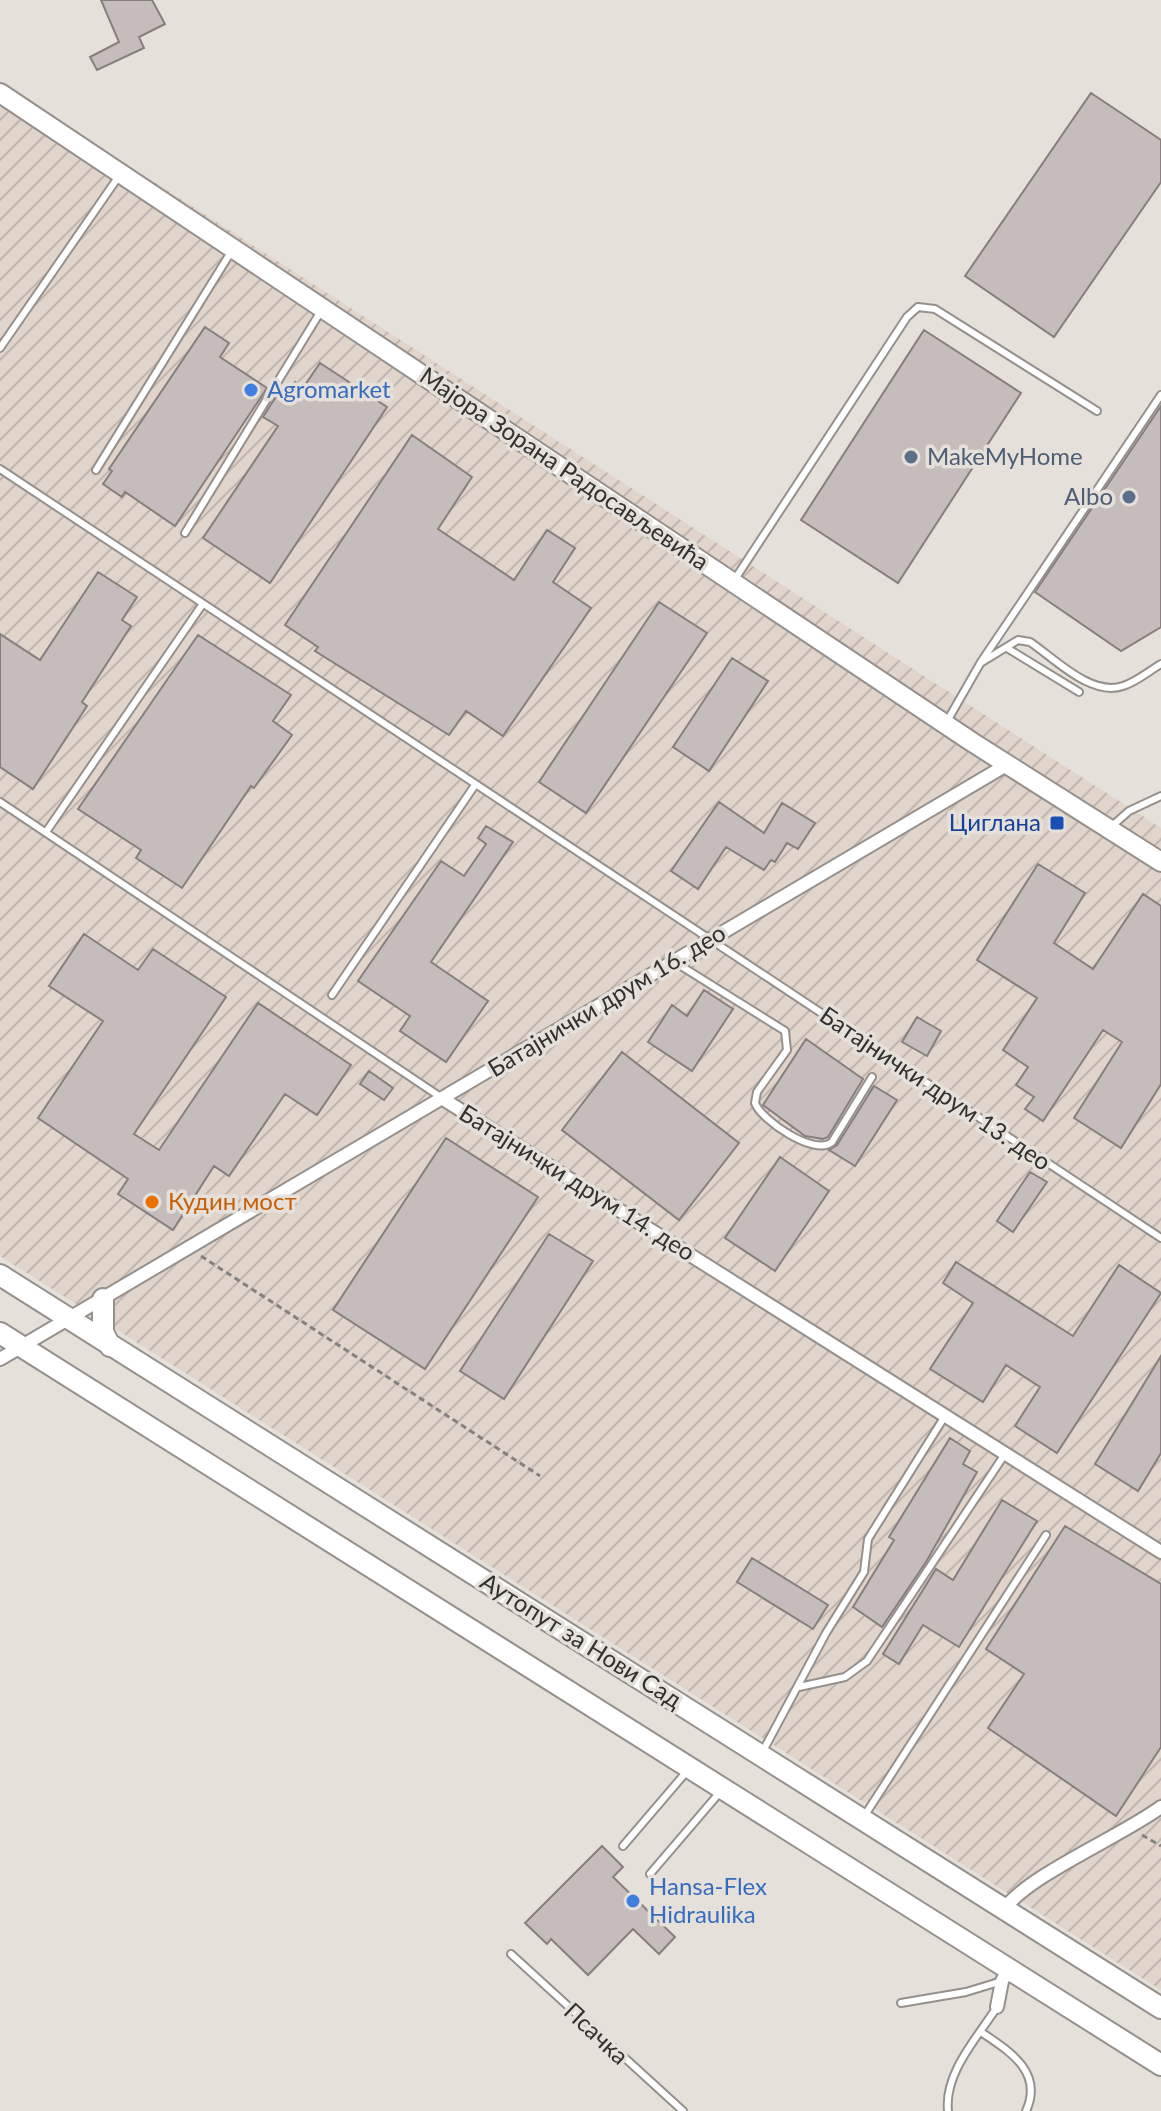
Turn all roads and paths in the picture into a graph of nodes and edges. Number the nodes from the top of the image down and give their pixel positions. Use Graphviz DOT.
graph roads {
  1 [pos="0,93"];
  2 [pos="121,173"];
  3 [pos="233,249"];
  4 [pos="322,308"];
  5 [pos="0,348"];
  6 [pos="1161,395"];
  7 [pos="1097,411"];
  8 [pos="0,469"];
  9 [pos="96,470"];
  10 [pos="185,533"];
  11 [pos="733,582"];
  12 [pos="202,605"];
  13 [pos="1007,648"];
  14 [pos="981,662"];
  15 [pos="1161,664"];
  16 [pos="1079,692"];
  17 [pos="946,724"];
  18 [pos="1008,764"];
  19 [pos="475,785"];
  20 [pos="1161,796"];
  21 [pos="0,802"];
  22 [pos="1109,828"];
  23 [pos="46,832"];
  24 [pos="1161,862"];
  25 [pos="710,939"];
  26 [pos="673,961"];
  27 [pos="332,995"];
  28 [pos="872,1077"];
  29 [pos="443,1099"];
  30 [pos="1161,1238"];
  31 [pos="186,1246"];
  32 [pos="0,1275"];
  33 [pos="103,1299"];
  34 [pos="69,1319"];
  35 [pos="0,1333"];
  36 [pos="20,1346"];
  37 [pos="110,1346"];
  38 [pos="0,1359"];
  39 [pos="945,1416"];
  40 [pos="1005,1454"];
  41 [pos="540,1476"];
  42 [pos="1046,1535"];
  43 [pos="1161,1552"];
  44 [pos="799,1687"];
  45 [pos="761,1754"];
  46 [pos="691,1767"];
  47 [pos="723,1788"];
  48 [pos="1161,1807"];
  49 [pos="863,1818"];
  50 [pos="1132,1829"];
  51 [pos="623,1846"];
  52 [pos="1161,1846"];
  53 [pos="650,1874"];
  54 [pos="1005,1908"];
  55 [pos="511,1954"];
  56 [pos="1006,1975"];
  57 [pos="901,2003"];
  58 [pos="997,2007"];
  59 [pos="1161,2008"];
  60 [pos="981,2032"];
  61 [pos="1161,2065"];
  62 [pos="683,2111"];
  63 [pos="948,2111"];
  64 [pos="1026,2111"];
  1 -- 2 [label="main road, Мајора Зорана Радосављевића"];
  2 -- 3 [label="main road, Мајора Зорана Радосављевића"];
  2 -- 5 [label="lane"];
  3 -- 4 [label="main road, Мајора Зорана Радосављевића"];
  3 -- 9 [label="lane"];
  4 -- 10 [label="lane"];
  4 -- 11 [label="main road, Мајора Зорана Радосављевића"];
  6 -- 14 [label="lane"];
  7 -- 11 [label="lane"];
  8 -- 12 [label="lane"];
  11 -- 17 [label="main road, Мајора Зорана Радосављевића"];
  12 -- 19 [label="lane"];
  12 -- 23 [label="lane"];
  13 -- 14 [label="lane"];
  13 -- 15 [label="lane"];
  13 -- 16 [label="lane"];
  14 -- 17 [label="lane"];
  17 -- 18 [label="main road, Мајора Зорана Радосављевића"];
  18 -- 22 [label="main road, Мајора Зорана Радосављевића"];
  18 -- 25 [label="street, Батајнички друм 16. део"];
  19 -- 25 [label="lane"];
  19 -- 27 [label="lane"];
  20 -- 22 [label="lane"];
  21 -- 23 [label="lane, Батајнички друм 14. део"];
  22 -- 24 [label="main road, Мајора Зорана Радосављевића"];
  23 -- 29 [label="lane, Батајнички друм 14. део"];
  25 -- 26 [label="street, Батајнички друм 16. део"];
  25 -- 30 [label="lane, Батајнички друм 13. део"];
  26 -- 28 [label="lane"];
  26 -- 29 [label="street, Батајнички друм 16. део"];
  29 -- 31 [label="street, Батајнички друм 16. део"];
  29 -- 39 [label="street, Батајнички друм 14. део"];
  31 -- 33 [label="street, Батајнички друм 16. део"];
  31 -- 41 [label="path"];
  32 -- 34 [label="main road, Аутопут за Нови Сад"];
  33 -- 34 [label="street, Батајнички друм 16. део"];
  33 -- 37 [label="main road"];
  34 -- 36 [label="street, Батајнички друм 16. део"];
  34 -- 37 [label="main road, Аутопут за Нови Сад"];
  35 -- 36 [label="main road, Аутопут за Нови Сад"];
  36 -- 38 [label="street, Батајнички друм 16. део"];
  36 -- 46 [label="main road, Аутопут за Нови Сад"];
  37 -- 45 [label="main road, Аутопут за Нови Сад"];
  39 -- 40 [label="street, Батајнички друм 14. део"];
  39 -- 44 [label="lane"];
  40 -- 43 [label="street, Батајнички друм 14. део"];
  40 -- 44 [label="lane"];
  42 -- 49 [label="lane"];
  44 -- 45 [label="lane"];
  45 -- 49 [label="main road, Аутопут за Нови Сад"];
  46 -- 47 [label="main road, Аутопут за Нови Сад"];
  46 -- 51 [label="lane"];
  47 -- 53 [label="lane"];
  47 -- 56 [label="main road, Аутопут за Нови Сад"];
  48 -- 50 [label="street"];
  49 -- 54 [label="main road, Аутопут за Нови Сад"];
  50 -- 52 [label="path"];
  50 -- 54 [label="street"];
  54 -- 59 [label="main road, Аутопут за Нови Сад"];
  55 -- 62 [label="lane, Псачка"];
  56 -- 57 [label="lane"];
  56 -- 58 [label="street"];
  56 -- 61 [label="main road, Аутопут за Нови Сад"];
  58 -- 60 [label="lane"];
  60 -- 63 [label="lane"];
  60 -- 64 [label="lane"];
}
